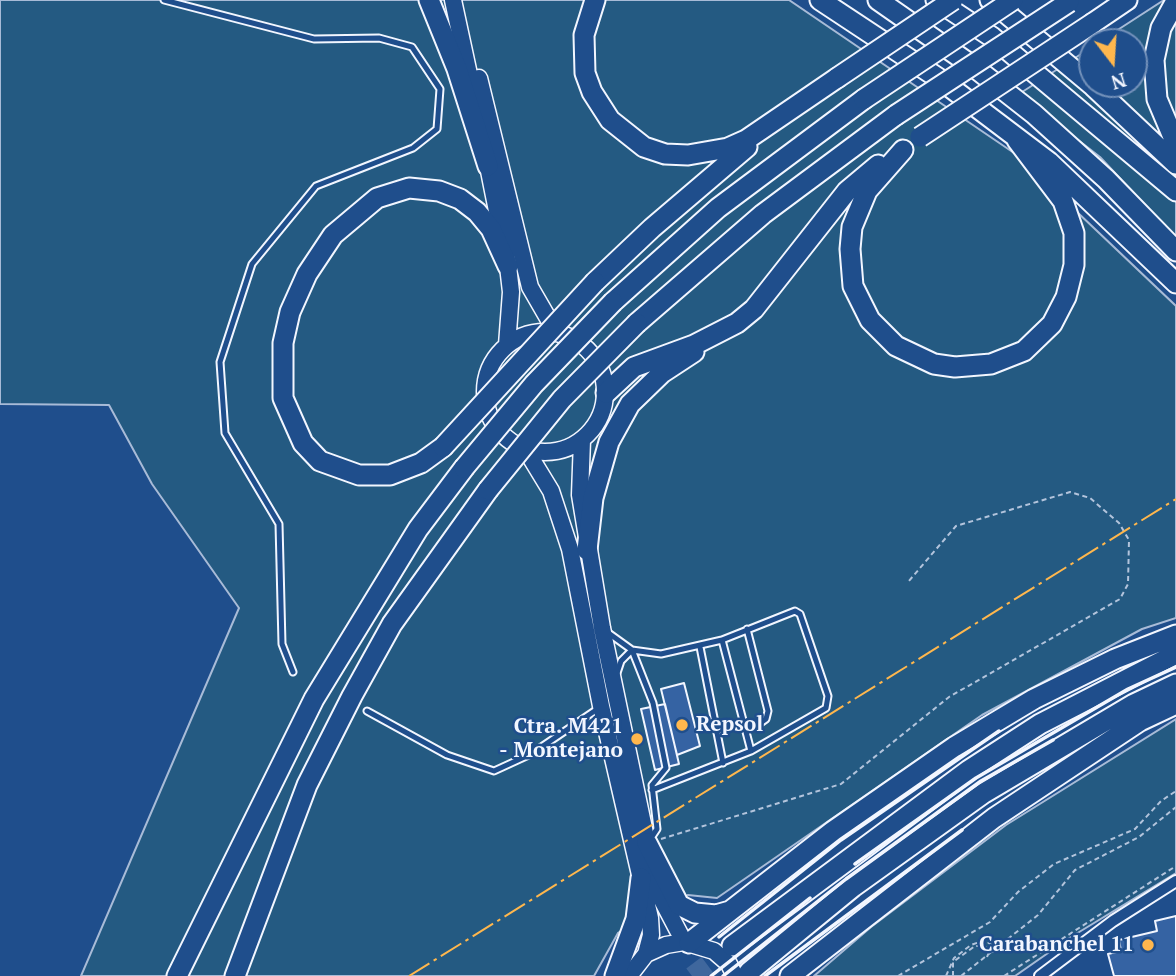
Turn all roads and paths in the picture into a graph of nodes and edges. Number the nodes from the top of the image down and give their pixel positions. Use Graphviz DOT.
graph roads {
  1 [pos="164,0"];
  2 [pos="429,0"];
  3 [pos="453,0"];
  4 [pos="461,0"];
  5 [pos="595,0"];
  6 [pos="820,0"];
  7 [pos="878,0"];
  8 [pos="936,0"];
  9 [pos="953,0"];
  10 [pos="990,0"];
  11 [pos="1013,0"];
  12 [pos="1127,0"];
  13 [pos="1071,1"];
  14 [pos="1176,1"];
  15 [pos="837,78"];
  16 [pos="1017,140"];
  17 [pos="1176,144"];
  18 [pos="903,150"];
  19 [pos="1176,164"];
  20 [pos="488,166"];
  21 [pos="1176,191"];
  22 [pos="1176,251"];
  23 [pos="508,266"];
  24 [pos="1176,283"];
  25 [pos="737,323"];
  26 [pos="556,332"];
  27 [pos="507,345"];
  28 [pos="606,393"];
  29 [pos="582,440"];
  30 [pos="527,450"];
  31 [pos="587,550"];
  32 [pos="908,582"];
  33 [pos="602,628"];
  34 [pos="747,629"];
  35 [pos="1176,635"];
  36 [pos="722,640"];
  37 [pos="700,647"];
  38 [pos="632,650"];
  39 [pos="1176,654"];
  40 [pos="293,672"];
  41 [pos="613,682"];
  42 [pos="1176,684"];
  43 [pos="1176,704"];
  44 [pos="601,706"];
  45 [pos="367,711"];
  46 [pos="745,730"];
  47 [pos="751,751"];
  48 [pos="723,763"];
  49 [pos="652,790"];
  50 [pos="1176,791"];
  51 [pos="1176,807"];
  52 [pos="647,843"];
  53 [pos="1176,866"];
  54 [pos="641,878"];
  55 [pos="1176,881"];
  56 [pos="735,910"];
  57 [pos="687,943"];
  58 [pos="732,946"];
  59 [pos="646,954"];
  60 [pos="993,954"];
  61 [pos="987,958"];
  62 [pos="742,974"];
  63 [pos="177,976"];
  64 [pos="235,976"];
  65 [pos="615,976"];
  66 [pos="629,976"];
  67 [pos="790,976"];
  68 [pos="898,976"];
  69 [pos="946,976"];
  70 [pos="953,976"];
  71 [pos="961,976"];
  72 [pos="1004,976"];
  73 [pos="1040,976"];
  1 -- 40 [label="lane"];
  2 -- 20 [label="highway"];
  3 -- 20 [label="main road"];
  4 -- 26 [label="main road"];
  5 -- 15 [label="highway"];
  6 -- 16 [label="highway"];
  7 -- 22 [label="highway"];
  8 -- 21 [label="highway"];
  9 -- 15 [label="highway, bridge"];
  10 -- 19 [label="highway"];
  11 -- 63 [label="highway, bridge"];
  12 -- 18 [label="highway, bridge"];
  13 -- 64 [label="highway, bridge"];
  14 -- 17 [label="highway"];
  15 -- 23 [label="highway, bridge"];
  16 -- 18 [label="highway"];
  16 -- 24 [label="highway"];
  18 -- 25 [label="highway"];
  20 -- 23 [label="main road"];
  23 -- 27 [label="main road"];
  25 -- 28 [label="highway"];
  25 -- 31 [label="highway"];
  26 -- 27 [label="main road"];
  26 -- 28 [label="main road"];
  27 -- 30 [label="main road"];
  28 -- 29 [label="main road"];
  29 -- 30 [label="main road"];
  29 -- 31 [label="main road"];
  30 -- 44 [label="main road"];
  31 -- 33 [label="main road"];
  32 -- 52 [label="path"];
  33 -- 38 [label="lane"];
  33 -- 41 [label="main road"];
  34 -- 36 [label="lane"];
  34 -- 46 [label="lane"];
  34 -- 47 [label="lane"];
  35 -- 56 [label="highway"];
  36 -- 37 [label="lane"];
  36 -- 46 [label="lane"];
  37 -- 38 [label="lane"];
  37 -- 48 [label="lane"];
  38 -- 41 [label="lane"];
  38 -- 49 [label="lane"];
  39 -- 58 [label="highway"];
  41 -- 52 [label="main road"];
  42 -- 62 [label="highway"];
  43 -- 67 [label="highway"];
  44 -- 45 [label="lane"];
  44 -- 54 [label="main road"];
  46 -- 47 [label="lane"];
  47 -- 48 [label="lane"];
  48 -- 49 [label="lane"];
  49 -- 52 [label="lane"];
  50 -- 68 [label="path"];
  51 -- 60 [label="path"];
  52 -- 56 [label="highway"];
  52 -- 57 [label="main road"];
  53 -- 72 [label="path"];
  54 -- 59 [label="main road"];
  54 -- 65 [label="highway"];
  55 -- 73 [label="street"];
  56 -- 57 [label="highway"];
  57 -- 59 [label="main road"];
  57 -- 62 [label="main road"];
  59 -- 66 [label="main road"];
  60 -- 61 [label="path"];
  60 -- 69 [label="path"];
  61 -- 70 [label="path"];
  61 -- 71 [label="path"];
}
